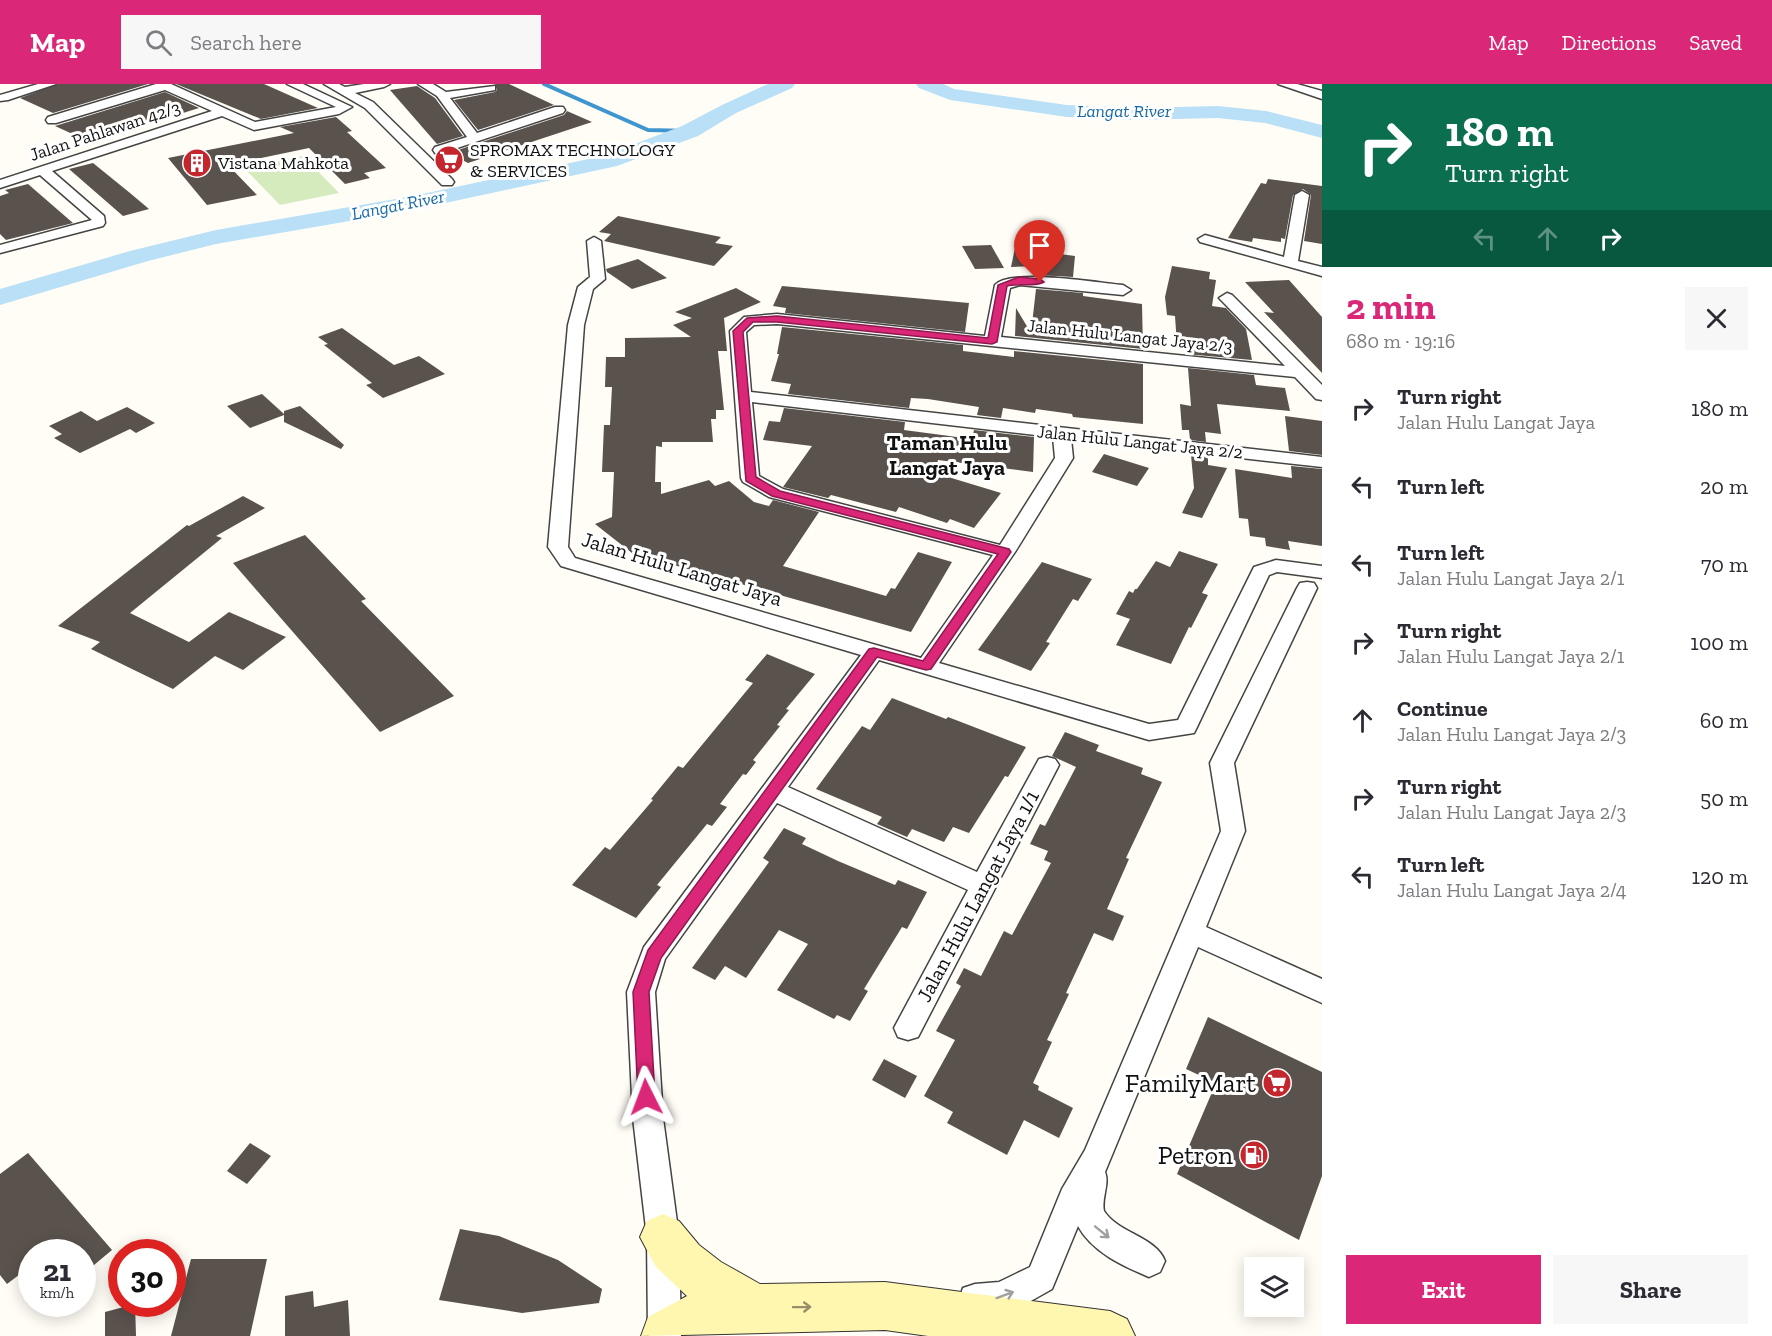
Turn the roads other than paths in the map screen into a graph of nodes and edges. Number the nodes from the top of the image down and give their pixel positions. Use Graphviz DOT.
graph roads {
  1 [pos="50,84"];
  2 [pos="293,84"];
  3 [pos="330,84"];
  4 [pos="384,84"];
  5 [pos="424,84"];
  6 [pos="1284,84"];
  7 [pos="164,85"];
  8 [pos="491,88"];
  9 [pos="344,91"];
  10 [pos="442,91"];
  11 [pos="1322,95"];
  12 [pos="4,98"];
  13 [pos="559,110"];
  14 [pos="221,112"];
  15 [pos="52,120"];
  16 [pos="474,138"];
  17 [pos="439,150"];
  18 [pos="42,170"];
  19 [pos="447,182"];
  20 [pos="0,184"];
  21 [pos="1302,195"];
  22 [pos="1205,239"];
  23 [pos="594,241"];
  24 [pos="0,249"];
  25 [pos="1290,262"];
  26 [pos="1322,272"];
  27 [pos="1123,290"];
  28 [pos="1227,298"];
  29 [pos="992,342"];
  30 [pos="1301,373"];
  31 [pos="1322,395"];
  32 [pos="743,396"];
  33 [pos="1062,433"];
  34 [pos="1322,462"];
  35 [pos="1005,552"];
  36 [pos="1315,580"];
  37 [pos="874,652"];
  38 [pos="926,666"];
  39 [pos="1047,765"];
  40 [pos="772,790"];
  41 [pos="983,886"];
  42 [pos="1190,932"];
  43 [pos="1322,991"];
  44 [pos="908,1028"];
  45 [pos="1096,1159"];
  46 [pos="663,1237"];
  47 [pos="1149,1262"];
  48 [pos="885,1306"];
  49 [pos="757,1308"];
  50 [pos="663,1335"];
  51 [pos="1110,1336"];
  1 -- 12 [label="street"];
  2 -- 14 [label="street"];
  3 -- 9 [label="street"];
  4 -- 9 [label="street"];
  5 -- 10 [label="street"];
  6 -- 11 [label="street"];
  7 -- 14 [label="street"];
  7 -- 15 [label="street"];
  8 -- 10 [label="street"];
  9 -- 19 [label="street"];
  10 -- 16 [label="street"];
  13 -- 16 [label="street"];
  14 -- 18 [label="street, Jalan Pahlawan 42/3"];
  16 -- 17 [label="street"];
  18 -- 20 [label="street, Jalan Pahlawan 42/3"];
  18 -- 24 [label="street"];
  21 -- 25 [label="street"];
  22 -- 25 [label="street"];
  23 -- 37 [label="street, Jalan Hulu Langat Jaya"];
  25 -- 26 [label="street"];
  27 -- 29 [label="street"];
  28 -- 30 [label="street"];
  29 -- 30 [label="street, Jalan Hulu Langat Jaya 2/3"];
  29 -- 32 [label="street, Jalan Hulu Langat Jaya 2/3"];
  30 -- 31 [label="street"];
  32 -- 33 [label="street, Jalan Hulu Langat Jaya 2/2"];
  32 -- 35 [label="street"];
  33 -- 34 [label="street, Jalan Hulu Langat Jaya 2/2"];
  33 -- 35 [label="street"];
  35 -- 38 [label="street"];
  36 -- 38 [label="street, Jalan Hulu Langat Jaya"];
  36 -- 42 [label="street"];
  37 -- 38 [label="street, Jalan Hulu Langat Jaya"];
  37 -- 40 [label="street"];
  39 -- 41 [label="street, Jalan Hulu Langat Jaya 1/1"];
  40 -- 41 [label="street"];
  40 -- 46 [label="street"];
  41 -- 44 [label="street, Jalan Hulu Langat Jaya 1/1"];
  42 -- 43 [label="street"];
  42 -- 45 [label="street"];
  45 -- 47 [label="street, one-way"];
  48 -- 45 [label="street, one-way"];
  46 -- 49 [label="main road"];
  46 -- 50 [label="street"];
  49 -- 48 [label="main road, one-way"];
  48 -- 51 [label="main road"];
  49 -- 50 [label="main road"];
}
